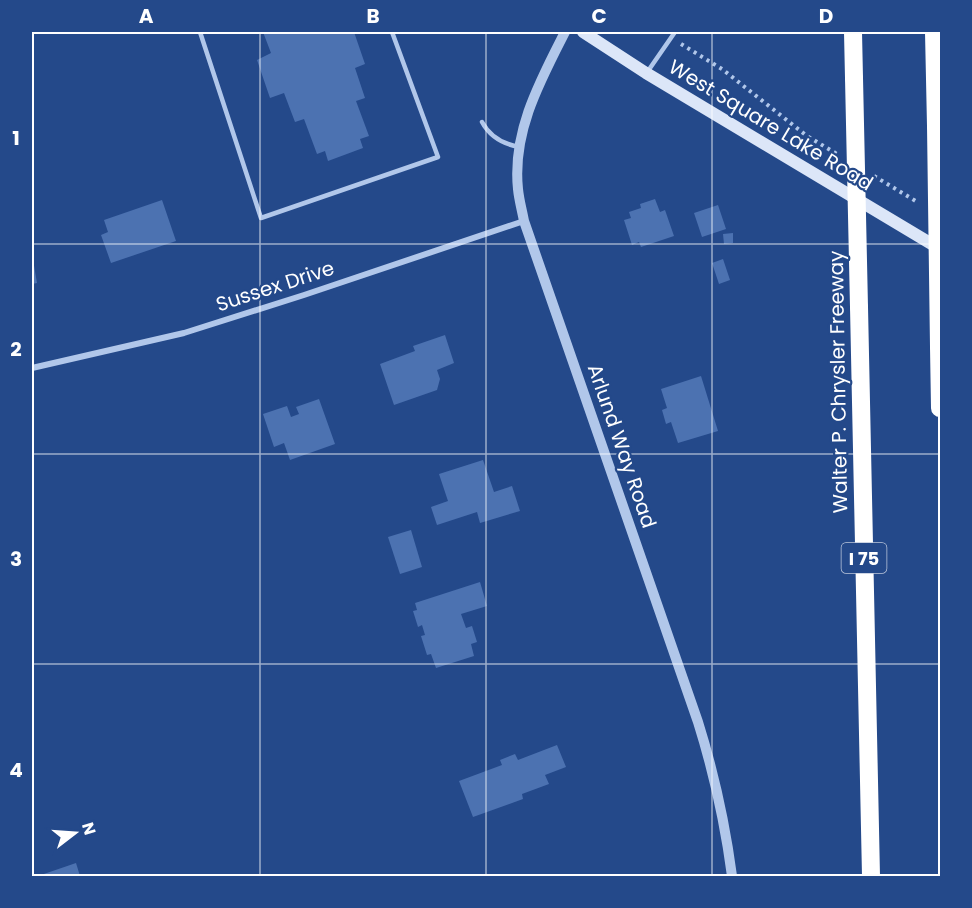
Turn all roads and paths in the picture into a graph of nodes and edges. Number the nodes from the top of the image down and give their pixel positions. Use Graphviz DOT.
graph roads {
  1 [pos="200,32"];
  2 [pos="392,32"];
  3 [pos="565,32"];
  4 [pos="583,32"];
  5 [pos="675,32"];
  6 [pos="854,32"];
  7 [pos="934,32"];
  8 [pos="671,38"];
  9 [pos="646,73"];
  10 [pos="482,122"];
  11 [pos="519,147"];
  12 [pos="838,154"];
  13 [pos="868,173"];
  14 [pos="920,203"];
  15 [pos="524,221"];
  16 [pos="940,249"];
  17 [pos="939,347"];
  18 [pos="32,368"];
  19 [pos="940,408"];
  20 [pos="732,876"];
  21 [pos="871,876"];
  1 -- 2 [label="lane"];
  3 -- 11 [label="street, Arlund Way Road"];
  4 -- 9 [label="main road, West Square Lake Road"];
  5 -- 8 [label="lane"];
  6 -- 21 [label="highway, Walter P. Chrysler Freeway / I 75, bridge"];
  7 -- 17 [label="highway, bridge"];
  8 -- 9 [label="lane"];
  8 -- 12 [label="path"];
  9 -- 16 [label="main road, West Square Lake Road"];
  10 -- 11 [label="lane"];
  11 -- 15 [label="street, Arlund Way Road"];
  13 -- 14 [label="path"];
  15 -- 18 [label="street, Sussex Drive"];
  15 -- 20 [label="street, Arlund Way Road"];
  17 -- 19 [label="highway"];
}
